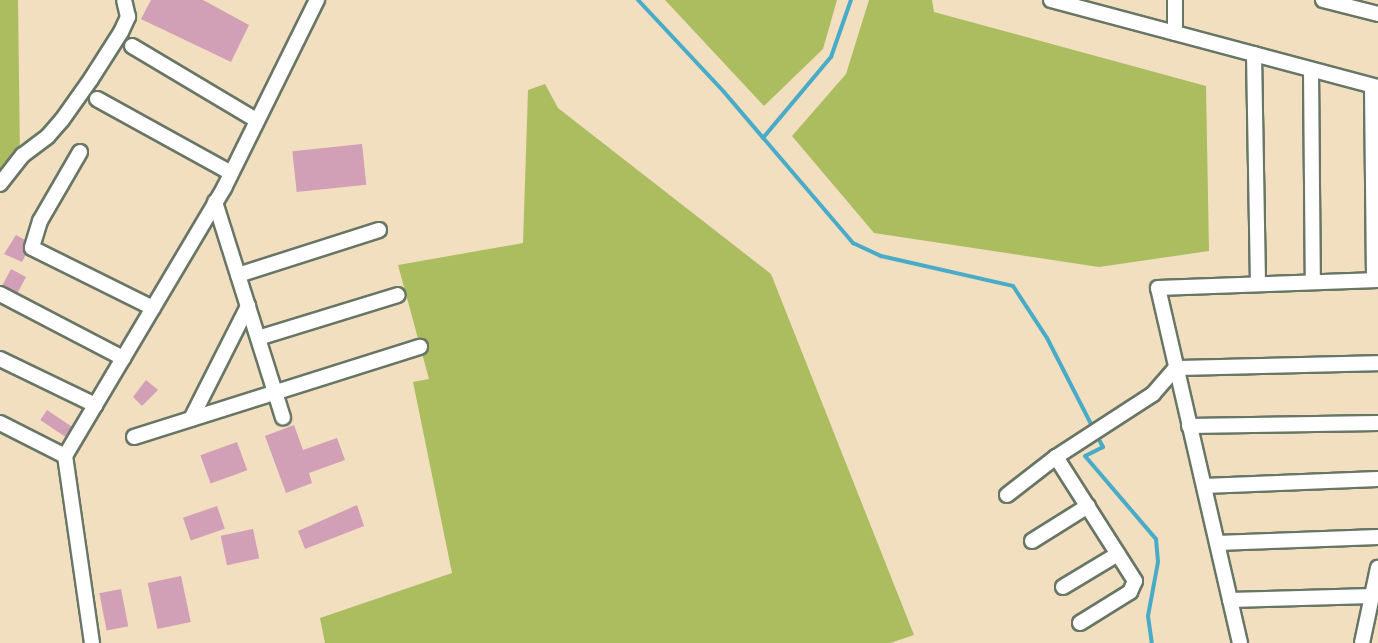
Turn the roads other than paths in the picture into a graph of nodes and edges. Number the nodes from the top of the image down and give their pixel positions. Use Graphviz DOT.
graph roads {
  1 [pos="124,0"];
  2 [pos="317,0"];
  3 [pos="1051,0"];
  4 [pos="1175,0"];
  5 [pos="1323,0"];
  6 [pos="1378,14"];
  7 [pos="1175,33"];
  8 [pos="132,46"];
  9 [pos="1254,54"];
  10 [pos="1311,70"];
  11 [pos="1375,87"];
  12 [pos="97,99"];
  13 [pos="256,120"];
  14 [pos="80,152"];
  15 [pos="231,173"];
  16 [pos="0,184"];
  17 [pos="215,202"];
  18 [pos="379,230"];
  19 [pos="238,275"];
  20 [pos="1376,280"];
  21 [pos="1313,282"];
  22 [pos="1258,284"];
  23 [pos="0,294"];
  24 [pos="398,295"];
  25 [pos="248,306"];
  26 [pos="153,308"];
  27 [pos="258,338"];
  28 [pos="420,347"];
  29 [pos="123,358"];
  30 [pos="0,359"];
  31 [pos="1378,363"];
  32 [pos="1176,368"];
  33 [pos="275,392"];
  34 [pos="95,405"];
  35 [pos="191,418"];
  36 [pos="283,418"];
  37 [pos="0,423"];
  38 [pos="1378,423"];
  39 [pos="1190,426"];
  40 [pos="134,436"];
  41 [pos="65,456"];
  42 [pos="1056,457"];
  43 [pos="1378,480"];
  44 [pos="1203,486"];
  45 [pos="1007,495"];
  46 [pos="1088,506"];
  47 [pos="1378,537"];
  48 [pos="1032,541"];
  49 [pos="1217,543"];
  50 [pos="1118,554"];
  51 [pos="1378,568"];
  52 [pos="1063,587"];
  53 [pos="1372,596"];
  54 [pos="1230,600"];
  55 [pos="1080,623"];
  56 [pos="92,643"];
  57 [pos="1240,643"];
  58 [pos="1362,643"];
  1 -- 16 [label="street"];
  2 -- 13 [label="street"];
  3 -- 7 [label="street"];
  4 -- 7 [label="street"];
  5 -- 6 [label="street"];
  7 -- 9 [label="street"];
  8 -- 13 [label="street"];
  9 -- 10 [label="street"];
  9 -- 22 [label="street"];
  10 -- 11 [label="street"];
  10 -- 21 [label="street"];
  11 -- 20 [label="street"];
  12 -- 15 [label="street"];
  13 -- 15 [label="street"];
  14 -- 26 [label="street"];
  15 -- 17 [label="street"];
  17 -- 19 [label="street"];
  17 -- 26 [label="street"];
  18 -- 19 [label="street"];
  19 -- 25 [label="street"];
  20 -- 21 [label="street"];
  21 -- 22 [label="street"];
  22 -- 32 [label="street"];
  23 -- 29 [label="street"];
  24 -- 27 [label="street"];
  25 -- 27 [label="street"];
  25 -- 35 [label="street"];
  26 -- 29 [label="street"];
  27 -- 33 [label="street"];
  28 -- 33 [label="street"];
  29 -- 34 [label="street"];
  30 -- 34 [label="street"];
  31 -- 32 [label="street"];
  32 -- 39 [label="street"];
  32 -- 42 [label="street"];
  33 -- 35 [label="street"];
  33 -- 36 [label="street"];
  34 -- 41 [label="street"];
  35 -- 40 [label="street"];
  37 -- 41 [label="street"];
  38 -- 39 [label="street"];
  39 -- 44 [label="street"];
  41 -- 56 [label="street"];
  42 -- 45 [label="street"];
  42 -- 46 [label="street"];
  43 -- 44 [label="street"];
  44 -- 49 [label="street"];
  46 -- 48 [label="street"];
  46 -- 50 [label="street"];
  47 -- 49 [label="street"];
  49 -- 54 [label="street"];
  50 -- 52 [label="street"];
  50 -- 55 [label="street"];
  51 -- 53 [label="street"];
  53 -- 54 [label="street"];
  53 -- 58 [label="street"];
  54 -- 57 [label="street"];
}
